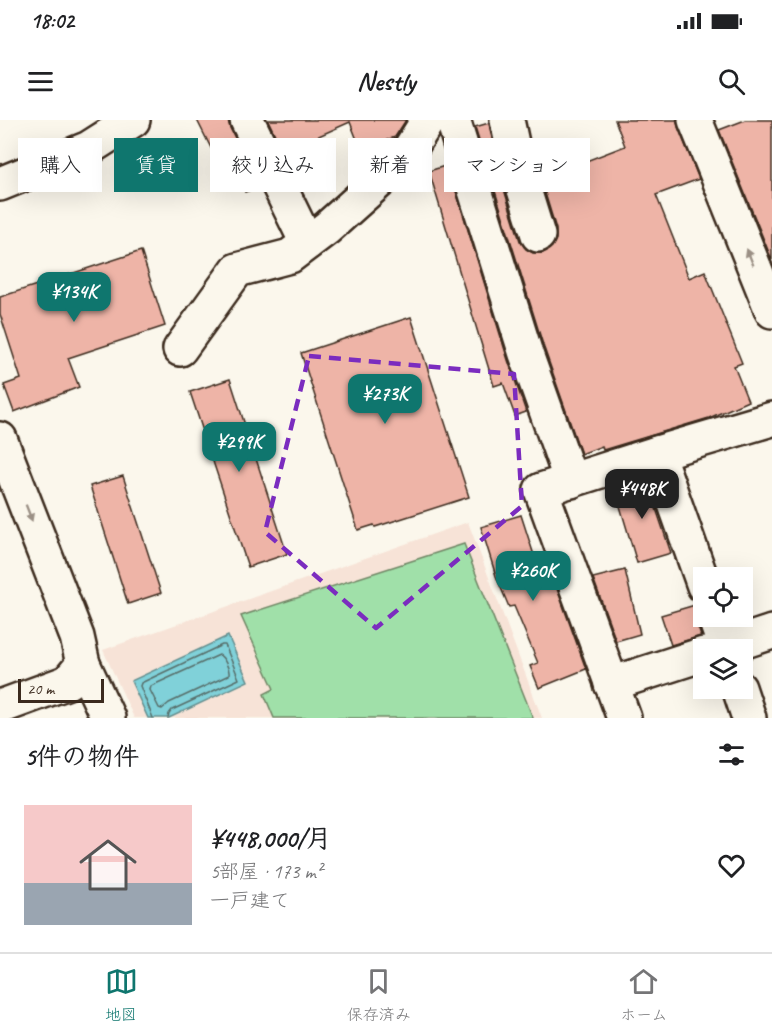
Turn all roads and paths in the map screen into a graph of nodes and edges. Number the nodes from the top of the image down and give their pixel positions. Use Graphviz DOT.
graph roads {
  1 [pos="133,120"];
  2 [pos="248,120"];
  3 [pos="428,120"];
  4 [pos="453,120"];
  5 [pos="507,120"];
  6 [pos="695,120"];
  7 [pos="511,138"];
  8 [pos="0,184"];
  9 [pos="525,192"];
  10 [pos="538,235"];
  11 [pos="299,250"];
  12 [pos="772,311"];
  13 [pos="180,349"];
  14 [pos="772,419"];
  15 [pos="0,439"];
  16 [pos="657,453"];
  17 [pos="571,481"];
  18 [pos="697,567"];
  19 [pos="772,632"];
  20 [pos="751,639"];
  21 [pos="693,658"];
  22 [pos="83,664"];
  23 [pos="611,684"];
  24 [pos="743,699"];
  25 [pos="0,707"];
  26 [pos="108,718"];
  27 [pos="624,718"];
  28 [pos="749,718"];
  1 -- 8 [label="street"];
  2 -- 11 [label="street"];
  3 -- 11 [label="street"];
  4 -- 17 [label="street"];
  5 -- 7 [label="street"];
  12 -- 6 [label="street, one-way"];
  9 -- 10 [label="street"];
  11 -- 13 [label="street"];
  14 -- 16 [label="street"];
  15 -- 22 [label="street, one-way"];
  16 -- 17 [label="street"];
  16 -- 18 [label="street"];
  17 -- 23 [label="street"];
  19 -- 20 [label="street"];
  21 -- 23 [label="street"];
  22 -- 25 [label="street"];
  22 -- 26 [label="street"];
  23 -- 27 [label="street"];
  24 -- 28 [label="street"];
}
